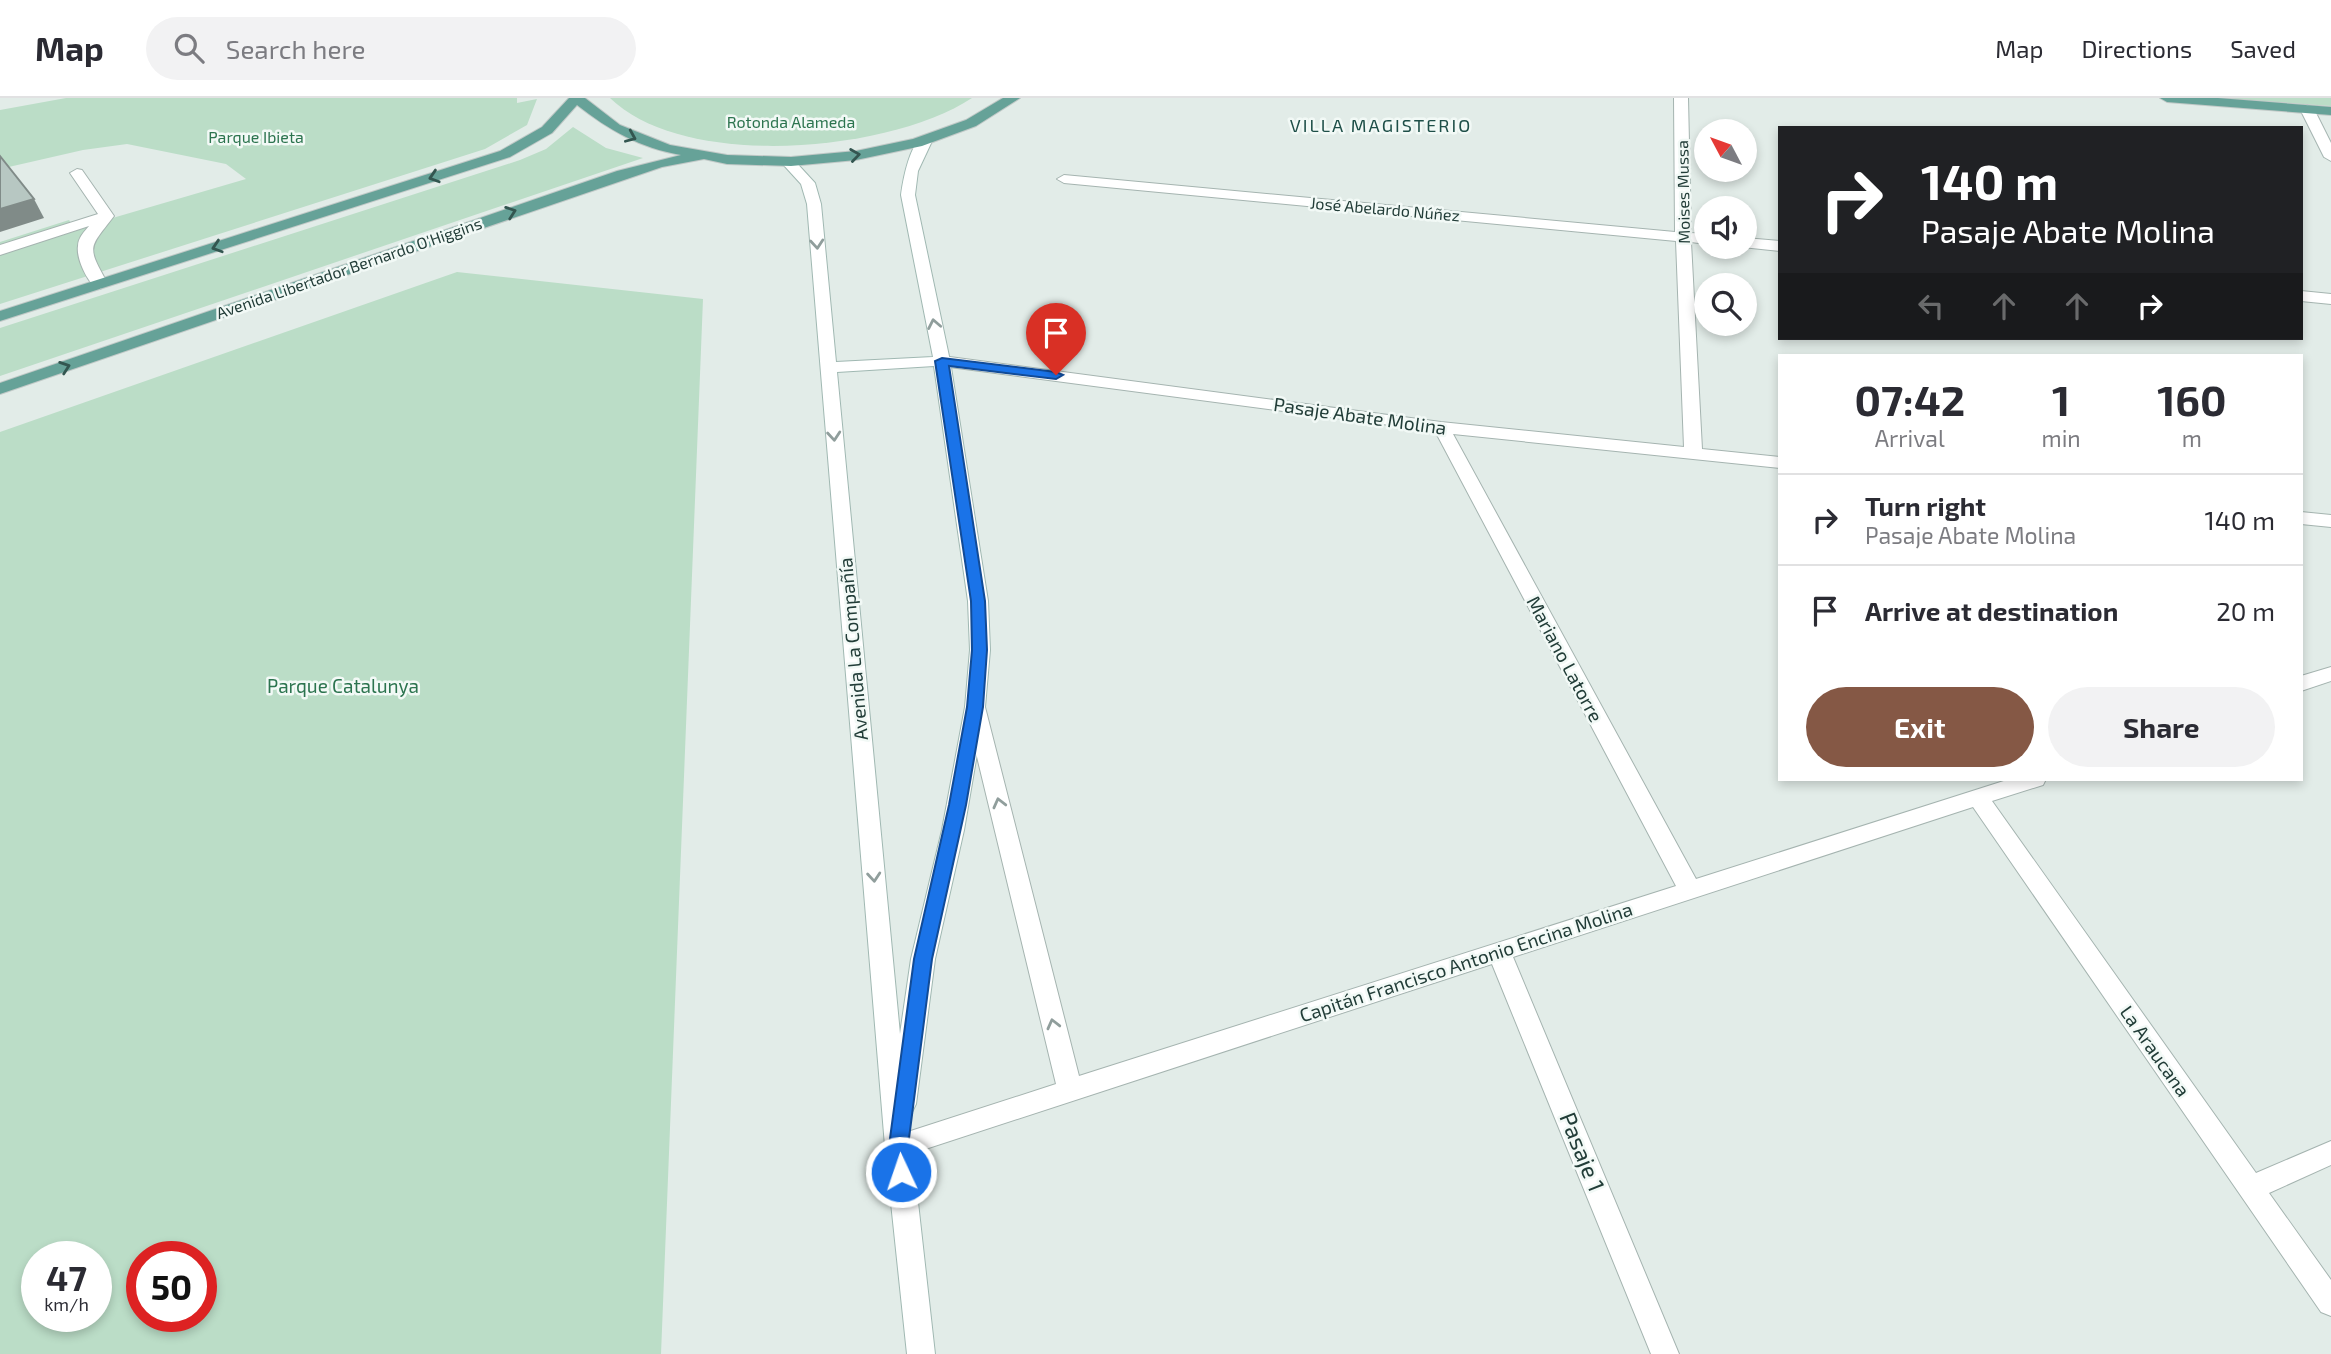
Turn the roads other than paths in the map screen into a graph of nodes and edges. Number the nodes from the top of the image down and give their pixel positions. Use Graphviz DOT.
graph roads {
  1 [pos="576,98"];
  2 [pos="1013,98"];
  3 [pos="1681,98"];
  4 [pos="2167,98"];
  5 [pos="2307,109"];
  6 [pos="2331,111"];
  7 [pos="926,139"];
  8 [pos="701,156"];
  9 [pos="2331,157"];
  10 [pos="787,161"];
  11 [pos="77,173"];
  12 [pos="1064,179"];
  13 [pos="107,216"];
  14 [pos="1683,237"];
  15 [pos="1694,238"];
  16 [pos="1757,244"];
  17 [pos="1778,246"];
  18 [pos="0,250"];
  19 [pos="100,284"];
  20 [pos="2303,296"];
  21 [pos="2331,299"];
  22 [pos="0,316"];
  23 [pos="942,361"];
  24 [pos="827,368"];
  25 [pos="0,389"];
  26 [pos="1441,427"];
  27 [pos="1693,454"];
  28 [pos="1778,463"];
  29 [pos="2303,518"];
  30 [pos="2331,521"];
  31 [pos="2331,674"];
  32 [pos="2303,683"];
  33 [pos="975,707"];
  34 [pos="2029,781"];
  35 [pos="1979,799"];
  36 [pos="1690,890"];
  37 [pos="1499,951"];
  38 [pos="1070,1090"];
  39 [pos="898,1146"];
  40 [pos="2331,1153"];
  41 [pos="2250,1188"];
  42 [pos="2331,1303"];
  43 [pos="921,1354"];
  44 [pos="1665,1354"];
  1 -- 8 [label="main road, one-way"];
  1 -- 19 [label="main road, one-way"];
  2 -- 7 [label="main road"];
  3 -- 14 [label="street, Moises Mussa"];
  4 -- 5 [label="main road"];
  5 -- 6 [label="main road"];
  5 -- 9 [label="street"];
  10 -- 7 [label="main road, one-way"];
  23 -- 7 [label="street, Avenida La Compañía, one-way"];
  8 -- 10 [label="main road"];
  25 -- 8 [label="main road, Avenida Libertador Bernardo O'Higgins, one-way"];
  10 -- 24 [label="street, Avenida La Compañía, one-way"];
  11 -- 13 [label="street"];
  12 -- 14 [label="street, José Abelardo Núñez"];
  13 -- 18 [label="street"];
  13 -- 19 [label="street"];
  14 -- 15 [label="street, José Abelardo Núñez"];
  14 -- 27 [label="street, Moises Mussa"];
  16 -- 17 [label="street"];
  19 -- 22 [label="main road"];
  20 -- 21 [label="street"];
  23 -- 24 [label="street, Pasaje Abate Molina"];
  23 -- 26 [label="street, Pasaje Abate Molina"];
  23 -- 33 [label="street, Avenida La Compañía"];
  24 -- 39 [label="street, Avenida La Compañía, one-way"];
  26 -- 27 [label="street, Pasaje Abate Molina"];
  26 -- 36 [label="street, Mariano Latorre"];
  27 -- 28 [label="street, Pasaje Abate Molina"];
  29 -- 30 [label="street"];
  31 -- 32 [label="street"];
  38 -- 33 [label="street, one-way"];
  33 -- 39 [label="street, Avenida La Compañía"];
  34 -- 35 [label="street, Capitán Francisco Antonio Encina Molina"];
  35 -- 36 [label="street, Capitán Francisco Antonio Encina Molina"];
  35 -- 41 [label="street, La Araucana"];
  36 -- 37 [label="street, Capitán Francisco Antonio Encina Molina"];
  37 -- 38 [label="street, Capitán Francisco Antonio Encina Molina"];
  37 -- 44 [label="street, Pasaje 1"];
  38 -- 39 [label="street, Capitán Francisco Antonio Encina Molina"];
  39 -- 43 [label="street, Avenida La Compañía"];
  40 -- 41 [label="street"];
  41 -- 42 [label="street, La Araucana"];
}
